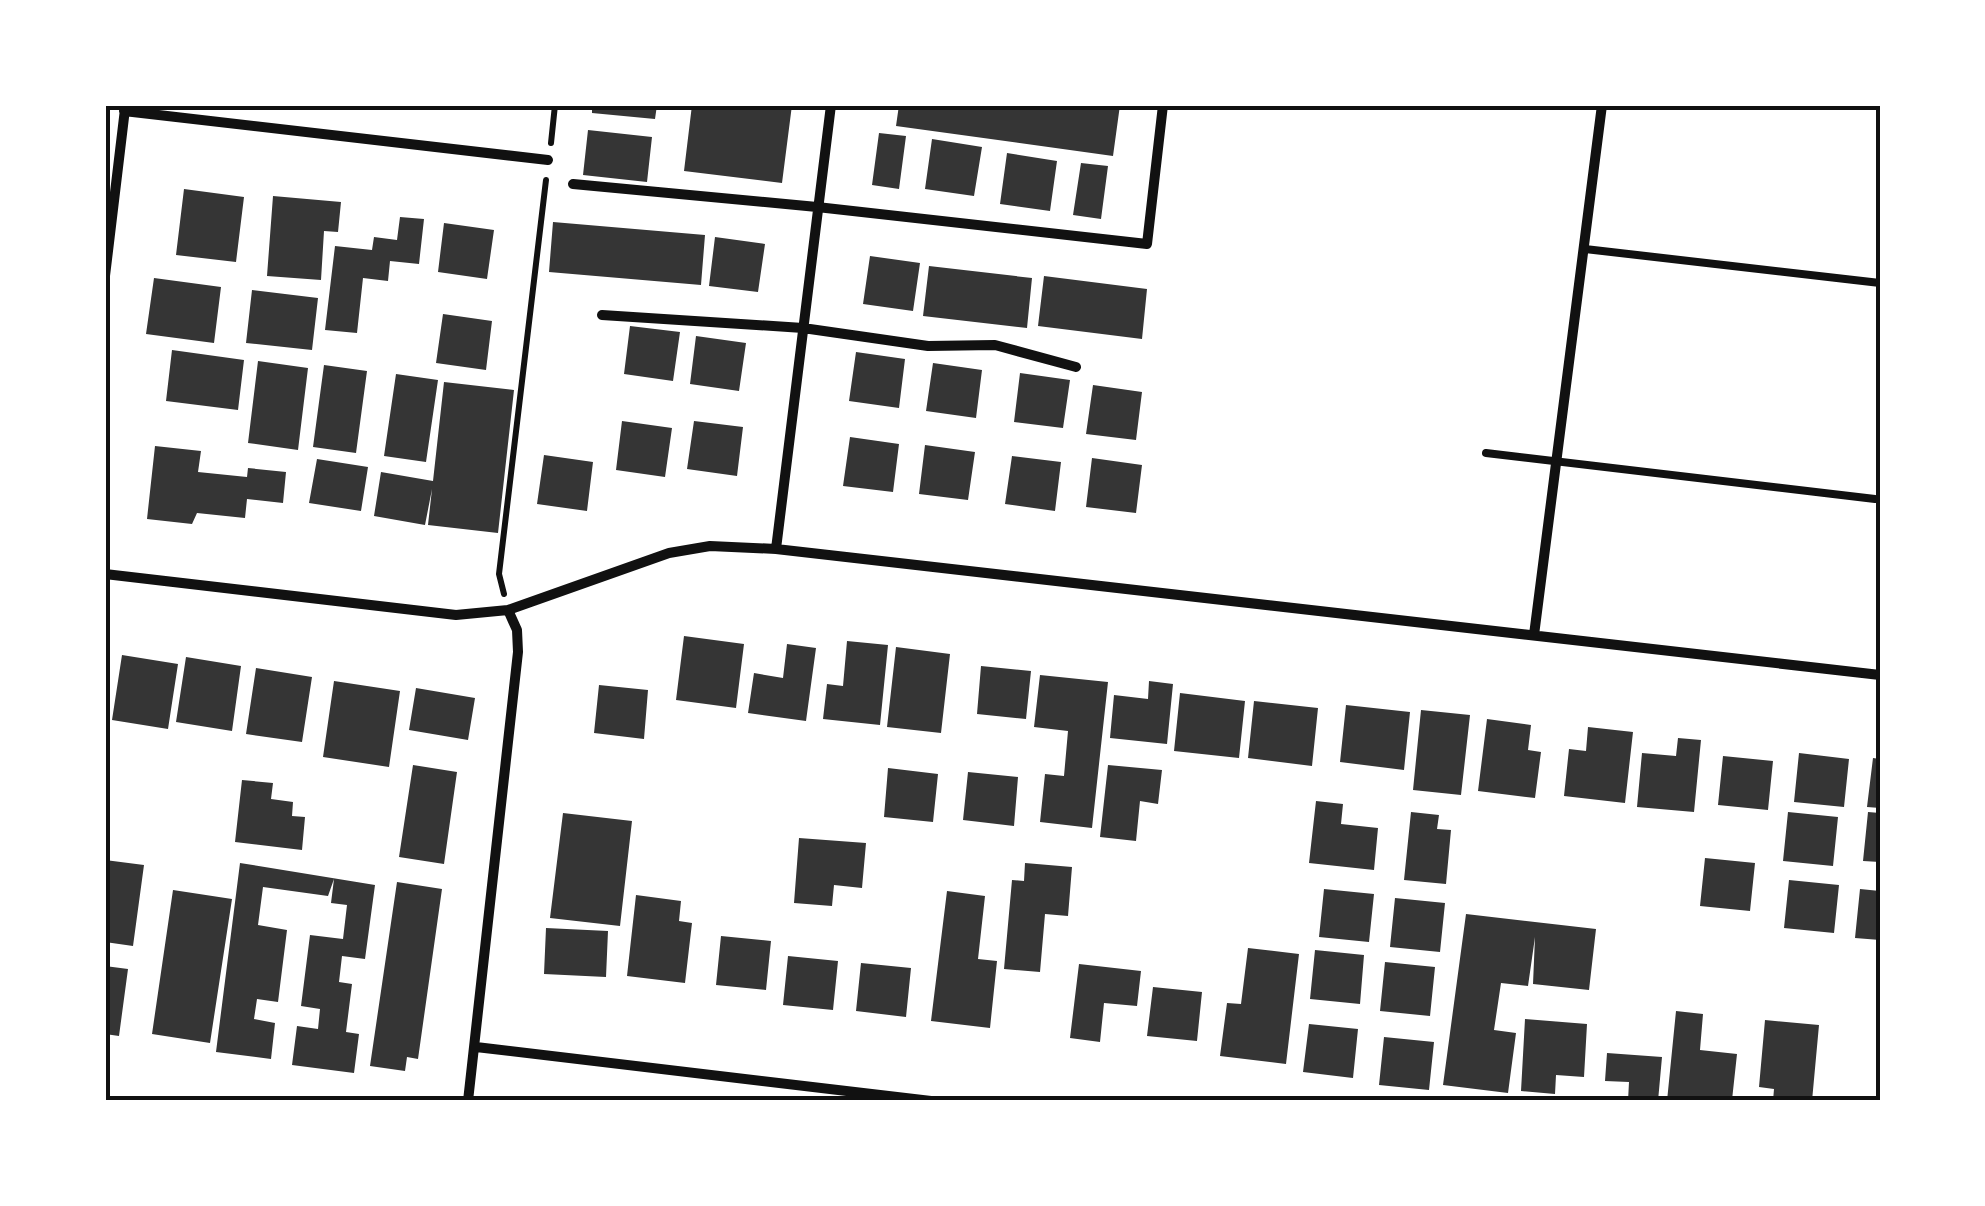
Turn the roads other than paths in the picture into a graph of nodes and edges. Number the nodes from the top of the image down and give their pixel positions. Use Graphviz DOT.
graph roads {
  1 [pos="831,105"];
  2 [pos="1163,105"];
  3 [pos="1602,105"];
  4 [pos="125,108"];
  5 [pos="548,160"];
  6 [pos="573,184"];
  7 [pos="817,206"];
  8 [pos="1585,249"];
  9 [pos="105,276"];
  10 [pos="1880,283"];
  11 [pos="602,315"];
  12 [pos="804,328"];
  13 [pos="1076,367"];
  14 [pos="1486,453"];
  15 [pos="1557,462"];
  16 [pos="1875,500"];
  17 [pos="776,549"];
  18 [pos="105,574"];
  19 [pos="508,610"];
  20 [pos="1534,635"];
  21 [pos="1880,676"];
  22 [pos="476,1047"];
  23 [pos="468,1101"];
  24 [pos="932,1101"];
  1 -- 7 [label="street"];
  2 -- 7 [label="street"];
  3 -- 8 [label="street"];
  4 -- 5 [label="street"];
  4 -- 9 [label="street"];
  6 -- 7 [label="street"];
  7 -- 12 [label="street"];
  8 -- 10 [label="lane"];
  8 -- 15 [label="street"];
  11 -- 12 [label="street"];
  12 -- 13 [label="street"];
  12 -- 17 [label="street"];
  14 -- 15 [label="lane"];
  15 -- 16 [label="lane"];
  15 -- 20 [label="street"];
  17 -- 19 [label="street"];
  17 -- 20 [label="street"];
  18 -- 19 [label="street"];
  19 -- 22 [label="street"];
  20 -- 21 [label="street"];
  22 -- 23 [label="street"];
  22 -- 24 [label="street"];
}
